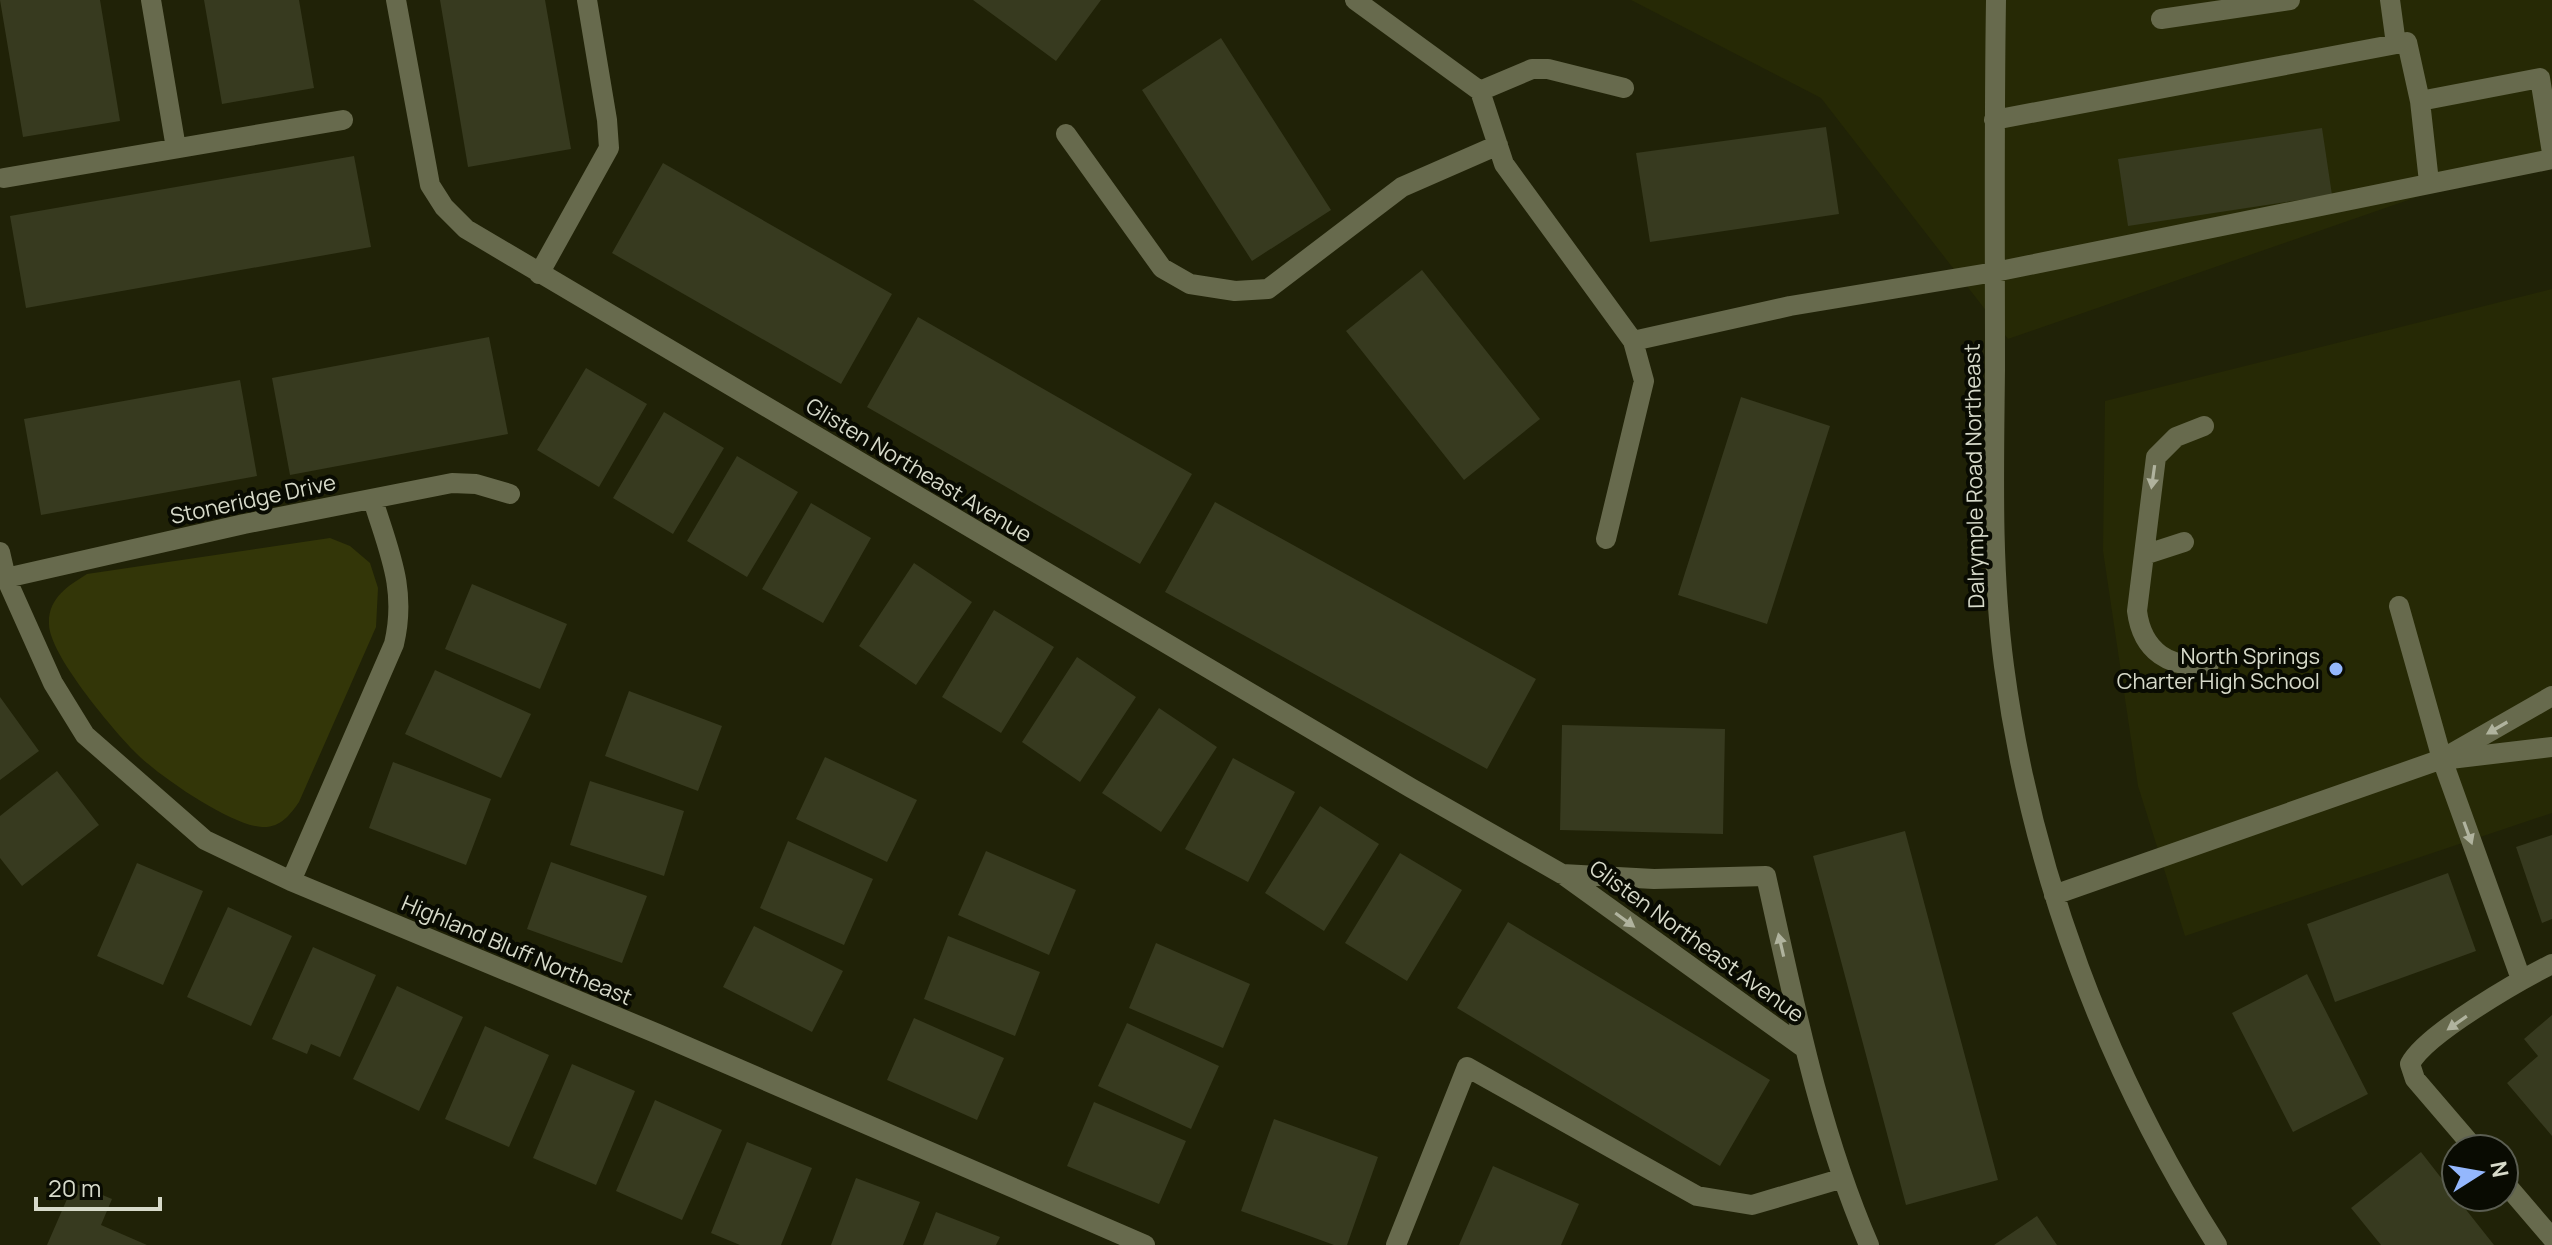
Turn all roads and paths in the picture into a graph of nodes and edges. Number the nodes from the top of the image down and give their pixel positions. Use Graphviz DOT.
graph roads {
  1 [pos="151,0"];
  2 [pos="396,0"];
  3 [pos="587,0"];
  4 [pos="1355,0"];
  5 [pos="1996,0"];
  6 [pos="2390,0"];
  7 [pos="2282,1"];
  8 [pos="2161,19"];
  9 [pos="2396,44"];
  10 [pos="1624,88"];
  11 [pos="1480,91"];
  12 [pos="2420,101"];
  13 [pos="343,120"];
  14 [pos="1994,120"];
  15 [pos="1066,134"];
  16 [pos="1498,145"];
  17 [pos="176,148"];
  18 [pos="2552,153"];
  19 [pos="2552,159"];
  20 [pos="4,178"];
  21 [pos="2429,182"];
  22 [pos="1995,272"];
  23 [pos="539,274"];
  24 [pos="1633,341"];
  25 [pos="2204,426"];
  26 [pos="510,494"];
  27 [pos="373,500"];
  28 [pos="1606,539"];
  29 [pos="2184,542"];
  30 [pos="0,552"];
  31 [pos="2144,555"];
  32 [pos="6,578"];
  33 [pos="2399,606"];
  34 [pos="2209,664"];
  35 [pos="2552,696"];
  36 [pos="2552,747"];
  37 [pos="2442,759"];
  38 [pos="1562,874"];
  39 [pos="291,881"];
  40 [pos="2054,895"];
  41 [pos="2552,964"];
  42 [pos="2521,979"];
  43 [pos="1804,1048"];
  44 [pos="2461,1133"];
  45 [pos="1840,1179"];
  46 [pos="2520,1201"];
  47 [pos="2552,1238"];
  48 [pos="1145,1245"];
  49 [pos="1396,1245"];
  50 [pos="1869,1245"];
  51 [pos="2217,1245"];
  1 -- 17 [label="street"];
  2 -- 23 [label="street, Glisten Northeast Avenue"];
  3 -- 23 [label="street"];
  4 -- 11 [label="street"];
  5 -- 14 [label="street, Dalrymple Road Northeast"];
  6 -- 9 [label="street"];
  7 -- 8 [label="street"];
  9 -- 12 [label="street"];
  9 -- 14 [label="street"];
  10 -- 11 [label="street"];
  11 -- 16 [label="street"];
  12 -- 18 [label="street"];
  12 -- 21 [label="street"];
  13 -- 17 [label="street"];
  14 -- 22 [label="street, Dalrymple Road Northeast"];
  15 -- 16 [label="street"];
  16 -- 24 [label="street"];
  17 -- 20 [label="street"];
  19 -- 21 [label="street"];
  21 -- 22 [label="street"];
  22 -- 24 [label="street"];
  22 -- 40 [label="street, Dalrymple Road Northeast"];
  23 -- 38 [label="street, Glisten Northeast Avenue"];
  24 -- 28 [label="street"];
  25 -- 31 [label="street, one-way"];
  26 -- 27 [label="street, Stoneridge Drive"];
  27 -- 32 [label="street, Stoneridge Drive"];
  27 -- 39 [label="street"];
  29 -- 31 [label="street"];
  30 -- 32 [label="street, Highland Bluff Northeast"];
  31 -- 34 [label="street"];
  32 -- 39 [label="street, Highland Bluff Northeast"];
  33 -- 37 [label="street"];
  35 -- 37 [label="street, one-way"];
  36 -- 37 [label="street"];
  37 -- 40 [label="street"];
  37 -- 42 [label="street, one-way"];
  38 -- 43 [label="street, Glisten Northeast Avenue, one-way"];
  43 -- 38 [label="street, Glisten Northeast Avenue, one-way"];
  39 -- 48 [label="street, Highland Bluff Northeast"];
  40 -- 51 [label="street, Dalrymple Road Northeast"];
  41 -- 42 [label="street"];
  42 -- 44 [label="street, one-way"];
  43 -- 45 [label="street, Glisten Northeast Avenue"];
  45 -- 49 [label="street"];
  45 -- 50 [label="street, Glisten Northeast Avenue"];
  46 -- 47 [label="street"];
}
